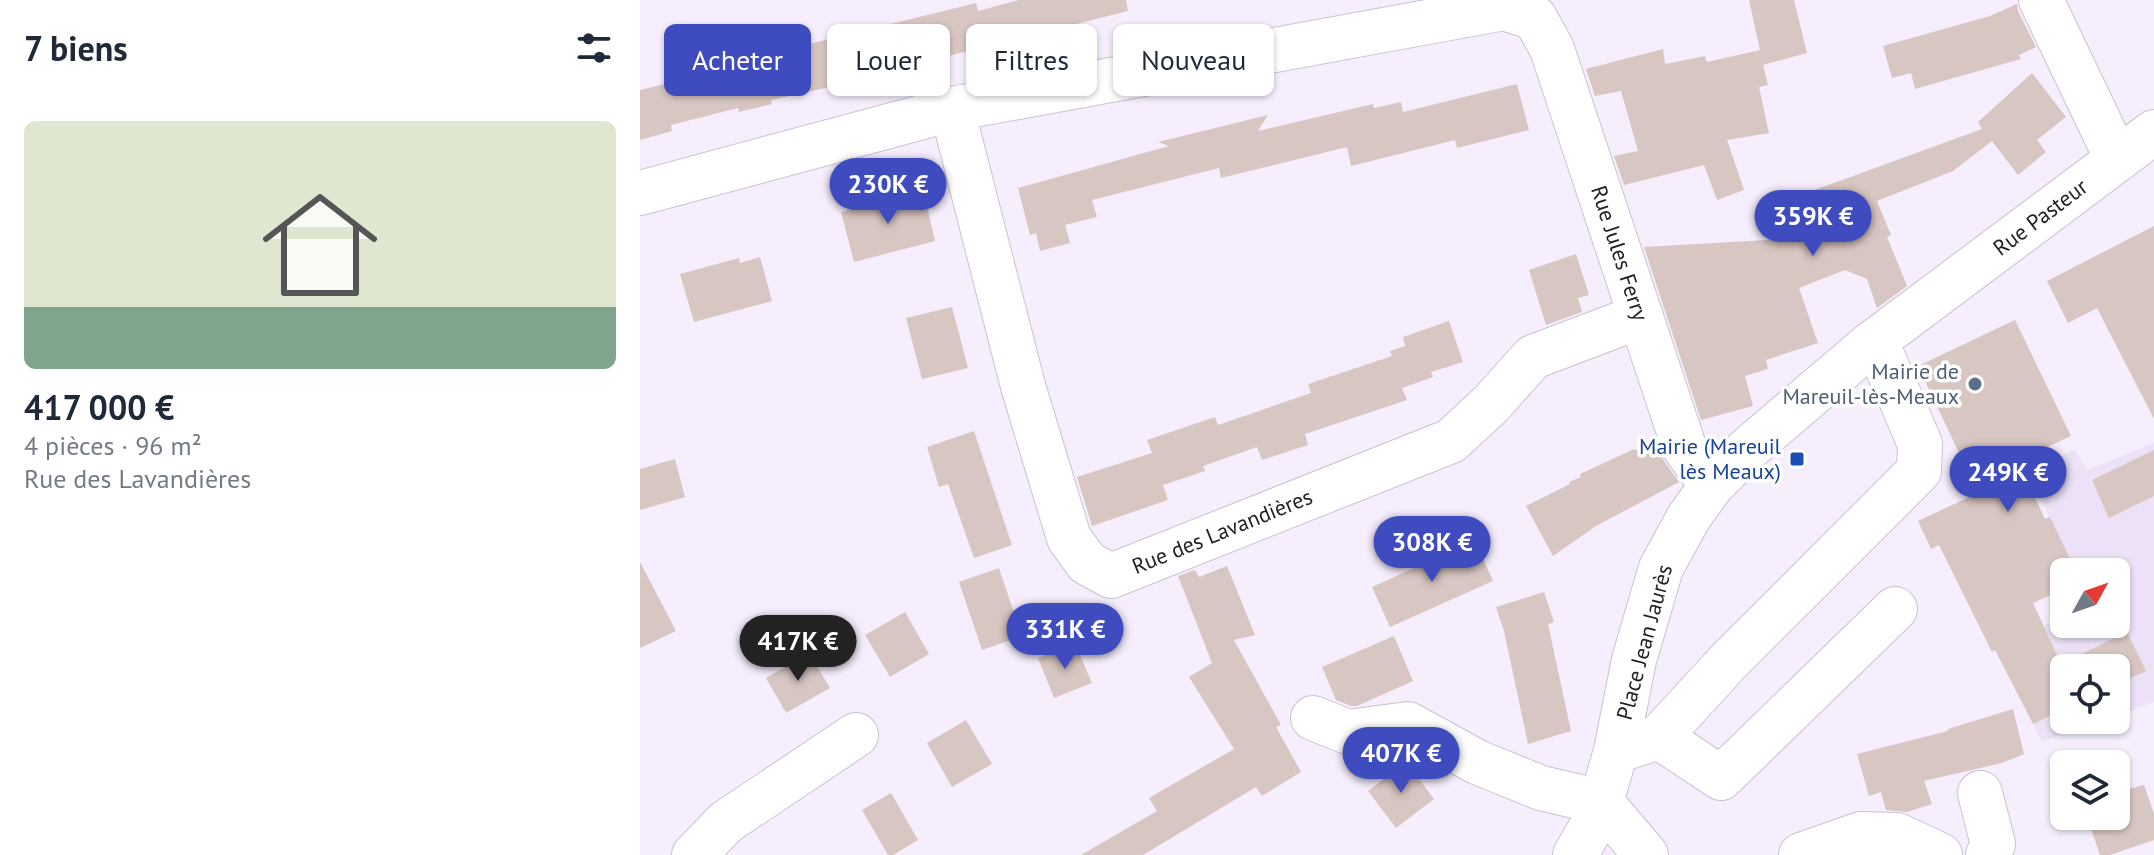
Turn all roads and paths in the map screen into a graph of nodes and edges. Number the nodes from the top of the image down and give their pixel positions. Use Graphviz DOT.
graph roads {
  1 [pos="2041,0"];
  2 [pos="952,109"];
  3 [pos="2142,149"];
  4 [pos="640,193"];
  5 [pos="1925,303"];
  6 [pos="1641,316"];
  7 [pos="1871,344"];
  8 [pos="1712,485"];
  9 [pos="1895,609"];
  10 [pos="1313,718"];
  11 [pos="856,735"];
  12 [pos="1659,737"];
  13 [pos="1616,751"];
  14 [pos="1980,793"];
  15 [pos="1601,802"];
  16 [pos="694,855"];
  17 [pos="1575,855"];
  18 [pos="1646,855"];
  19 [pos="1801,855"];
  20 [pos="1940,855"];
  21 [pos="1988,855"];
  1 -- 3 [label="street"];
  2 -- 4 [label="street"];
  2 -- 6 [label="street, Rue Jules Ferry"];
  2 -- 6 [label="street, Rue des Lavandières"];
  3 -- 5 [label="street, Rue Pasteur"];
  5 -- 7 [label="street, Place Jean Jaurès"];
  6 -- 8 [label="street, Rue Jules Ferry"];
  7 -- 8 [label="street, Place Jean Jaurès"];
  7 -- 12 [label="street"];
  8 -- 13 [label="street, Place Jean Jaurès"];
  9 -- 12 [label="street"];
  10 -- 15 [label="street"];
  11 -- 16 [label="street"];
  12 -- 13 [label="street"];
  13 -- 15 [label="street, Place Jean Jaurès"];
  14 -- 21 [label="street"];
  15 -- 17 [label="street, Place Jean Jaurès"];
  15 -- 18 [label="street"];
  19 -- 20 [label="street"];
}
